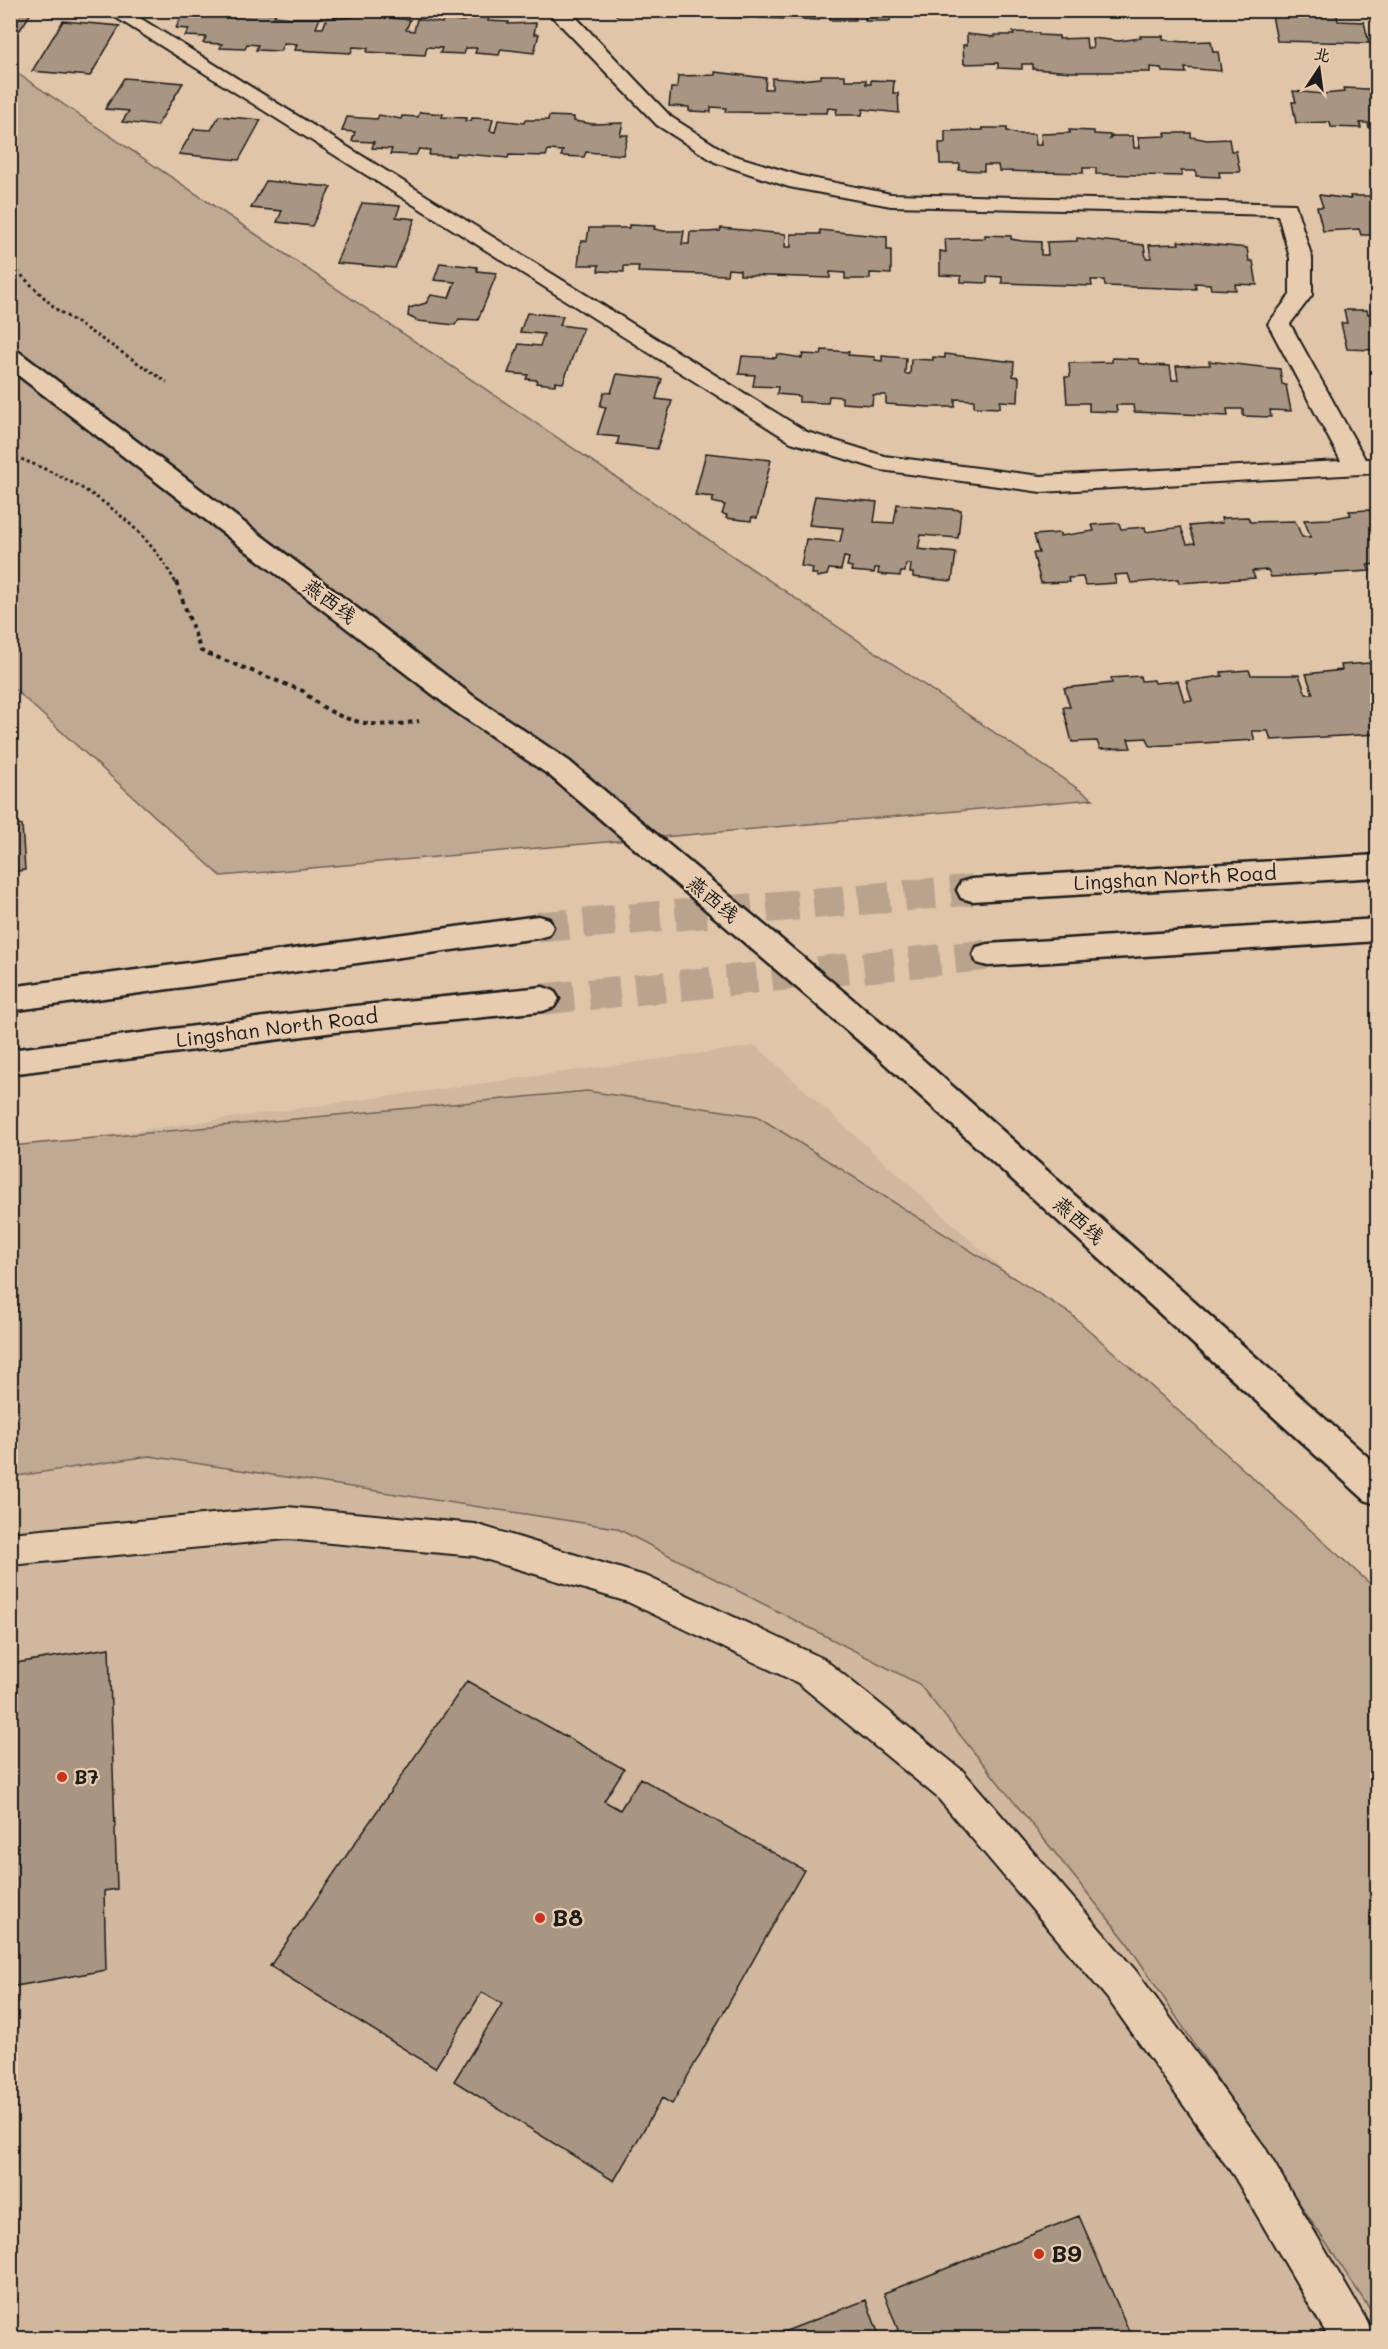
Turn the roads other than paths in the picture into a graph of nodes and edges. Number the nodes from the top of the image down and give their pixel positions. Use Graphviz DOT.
graph roads {
  1 [pos="113,10"];
  2 [pos="555,10"];
  3 [pos="10,357"];
  4 [pos="1367,466"];
  5 [pos="1377,866"];
  6 [pos="972,890"];
  7 [pos="538,927"];
  8 [pos="1377,930"];
  9 [pos="988,955"];
  10 [pos="10,999"];
  11 [pos="543,999"];
  12 [pos="10,1062"];
  13 [pos="1377,1489"];
  14 [pos="10,1549"];
  15 [pos="1353,2338"];
  1 -- 4 [label="lane"];
  2 -- 4 [label="lane"];
  3 -- 13 [label="main road, 燕西线"];
  5 -- 6 [label="main road, Lingshan North Road"];
  7 -- 10 [label="main road"];
  8 -- 9 [label="main road"];
  11 -- 12 [label="main road, Lingshan North Road"];
  14 -- 15 [label="lane"];
}
